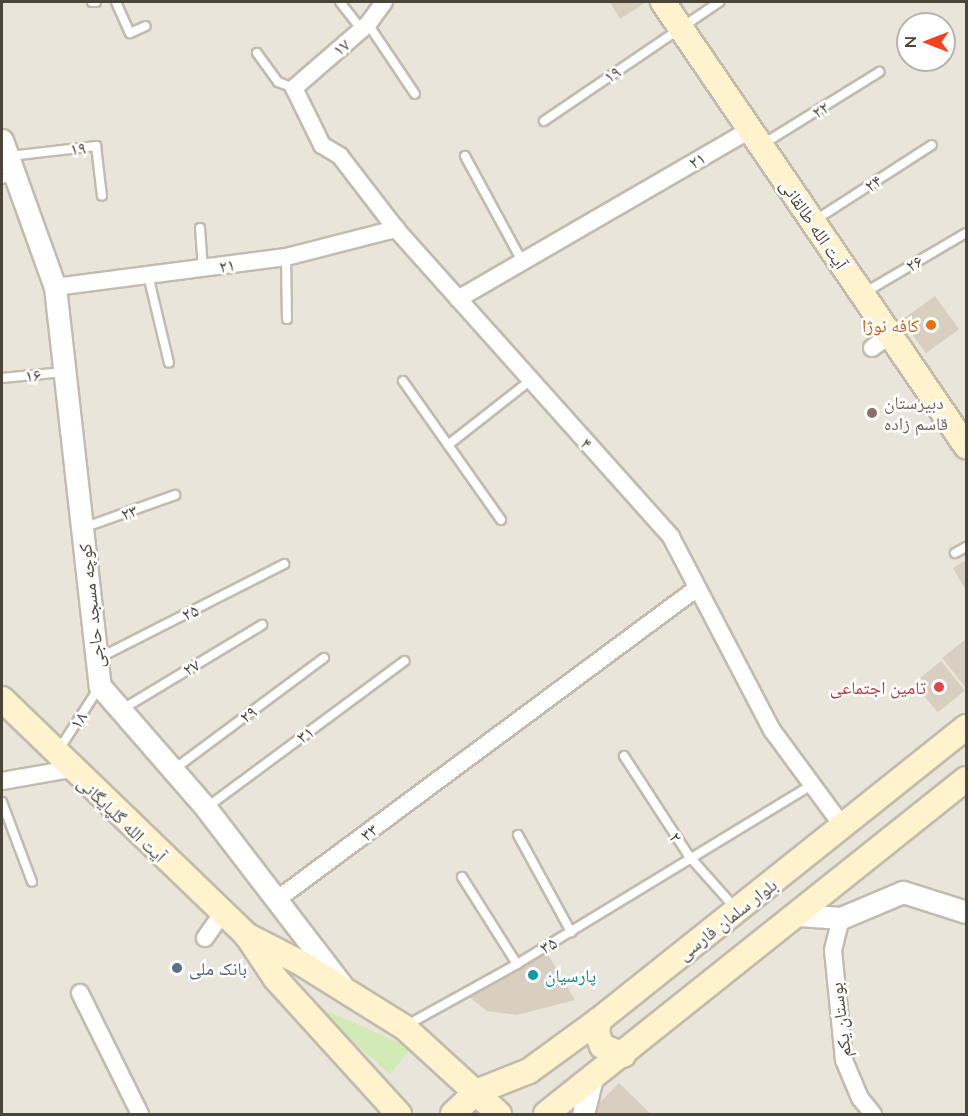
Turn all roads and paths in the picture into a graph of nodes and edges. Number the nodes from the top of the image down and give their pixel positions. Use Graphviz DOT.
graph roads {
  1 [pos="116,2"];
  2 [pos="340,2"];
  3 [pos="384,2"];
  4 [pos="663,2"];
  5 [pos="719,2"];
  6 [pos="146,26"];
  7 [pos="364,26"];
  8 [pos="680,26"];
  9 [pos="257,53"];
  10 [pos="879,72"];
  11 [pos="294,88"];
  12 [pos="415,94"];
  13 [pos="544,121"];
  14 [pos="755,138"];
  15 [pos="932,145"];
  16 [pos="465,156"];
  17 [pos="7,163"];
  18 [pos="102,196"];
  19 [pos="813,222"];
  20 [pos="200,228"];
  21 [pos="396,230"];
  22 [pos="966,233"];
  23 [pos="286,256"];
  24 [pos="522,261"];
  25 [pos="203,268"];
  26 [pos="148,275"];
  27 [pos="55,287"];
  28 [pos="862,294"];
  29 [pos="458,299"];
  30 [pos="287,319"];
  31 [pos="169,363"];
  32 [pos="64,372"];
  33 [pos="2,378"];
  34 [pos="531,380"];
  35 [pos="403,381"];
  36 [pos="448,445"];
  37 [pos="966,446"];
  38 [pos="175,495"];
  39 [pos="501,520"];
  40 [pos="82,528"];
  41 [pos="966,547"];
  42 [pos="955,554"];
  43 [pos="284,564"];
  44 [pos="697,588"];
  45 [pos="262,625"];
  46 [pos="324,658"];
  47 [pos="97,660"];
  48 [pos="405,661"];
  49 [pos="100,686"];
  50 [pos="2,699"];
  51 [pos="121,710"];
  52 [pos="966,727"];
  53 [pos="624,756"];
  54 [pos="63,761"];
  55 [pos="172,770"];
  56 [pos="966,779"];
  57 [pos="2,781"];
  58 [pos="811,785"];
  59 [pos="2,802"];
  60 [pos="206,808"];
  61 [pos="844,828"];
  62 [pos="518,835"];
  63 [pos="689,856"];
  64 [pos="462,878"];
  65 [pos="32,882"];
  66 [pos="275,901"];
  67 [pos="738,911"];
  68 [pos="966,912"];
  69 [pos="222,915"];
  70 [pos="799,915"];
  71 [pos="841,918"];
  72 [pos="571,932"];
  73 [pos="246,935"];
  74 [pos="205,938"];
  75 [pos="517,964"];
  76 [pos="80,993"];
  77 [pos="350,994"];
  78 [pos="599,1020"];
  79 [pos="404,1027"];
  80 [pos="623,1055"];
  81 [pos="592,1078"];
  82 [pos="476,1092"];
  83 [pos="140,1114"];
  84 [pos="399,1114"];
  85 [pos="453,1114"];
  86 [pos="499,1114"];
  87 [pos="546,1114"];
  88 [pos="583,1114"];
  89 [pos="873,1114"];
  1 -- 6 [label="lane"];
  2 -- 7 [label="lane"];
  3 -- 7 [label="street, ۱۷"];
  4 -- 8 [label="main road, آیت الله طالقانی"];
  5 -- 8 [label="lane, ۱۹"];
  7 -- 11 [label="street, ۱۷"];
  7 -- 12 [label="lane"];
  8 -- 13 [label="lane, ۱۹"];
  8 -- 14 [label="main road, آیت الله طالقانی"];
  9 -- 11 [label="lane"];
  10 -- 14 [label="lane, ۲۲"];
  11 -- 21 [label="street, ۴"];
  14 -- 19 [label="main road, آیت الله طالقانی"];
  14 -- 24 [label="street, ۲۱"];
  15 -- 19 [label="lane, ۲۴"];
  16 -- 24 [label="lane"];
  17 -- 18 [label="lane, ۱۹"];
  17 -- 27 [label="street, کوچه مسجد حاجی"];
  19 -- 28 [label="main road, آیت الله طالقانی"];
  20 -- 25 [label="lane"];
  21 -- 23 [label="street, ۲۱"];
  21 -- 29 [label="street, ۴"];
  22 -- 28 [label="lane, ۲۶"];
  23 -- 25 [label="street, ۲۱"];
  23 -- 30 [label="lane"];
  24 -- 29 [label="street, ۲۱"];
  25 -- 26 [label="street, ۲۱"];
  26 -- 27 [label="street, ۲۱"];
  26 -- 31 [label="lane"];
  27 -- 32 [label="street, کوچه مسجد حاجی"];
  28 -- 37 [label="main road, آیت الله طالقانی"];
  29 -- 34 [label="street, ۴"];
  32 -- 33 [label="lane, ۱۶"];
  32 -- 40 [label="street, کوچه مسجد حاجی"];
  34 -- 36 [label="lane"];
  34 -- 44 [label="street, ۴"];
  35 -- 36 [label="lane"];
  36 -- 39 [label="lane"];
  38 -- 40 [label="lane, ۲۳"];
  40 -- 47 [label="street, کوچه مسجد حاجی"];
  41 -- 42 [label="lane"];
  43 -- 47 [label="lane, ۲۵"];
  44 -- 58 [label="street, ۴"];
  44 -- 66 [label="street, ۳۳"];
  45 -- 51 [label="lane, ۲۷"];
  46 -- 55 [label="lane, ۲۹"];
  47 -- 49 [label="street, کوچه مسجد حاجی"];
  48 -- 60 [label="lane, ۳۱"];
  49 -- 51 [label="street, کوچه مسجد حاجی"];
  49 -- 54 [label="lane, ۱۸"];
  50 -- 54 [label="main road, آیت الله گلپایگانی"];
  51 -- 55 [label="street, کوچه مسجد حاجی"];
  52 -- 61 [label="main road, بلوار سلمان فارسی"];
  53 -- 63 [label="lane, ۲"];
  54 -- 57 [label="street"];
  54 -- 69 [label="main road, آیت الله گلپایگانی"];
  55 -- 60 [label="street, کوچه مسجد حاجی"];
  56 -- 70 [label="main road"];
  58 -- 61 [label="street, ۴"];
  58 -- 63 [label="lane, ۳۵"];
  59 -- 65 [label="lane"];
  60 -- 66 [label="street, کوچه مسجد حاجی"];
  61 -- 67 [label="main road, بلوار سلمان فارسی"];
  62 -- 72 [label="lane"];
  63 -- 67 [label="lane, ۲"];
  63 -- 72 [label="lane, ۳۵"];
  64 -- 75 [label="lane"];
  66 -- 77 [label="street, کوچه مسجد حاجی"];
  67 -- 78 [label="main road, بلوار سلمان فارسی"];
  68 -- 71 [label="street"];
  69 -- 73 [label="main road, آیت الله گلپایگانی"];
  69 -- 74 [label="street"];
  70 -- 71 [label="street"];
  70 -- 80 [label="main road"];
  71 -- 89 [label="street, بوستان یکم"];
  72 -- 75 [label="lane, ۳۵"];
  73 -- 77 [label="main road, آیت الله گلپایگانی"];
  73 -- 84 [label="main road, آیت الله گلپایگانی"];
  75 -- 79 [label="lane, ۳۵"];
  76 -- 83 [label="street"];
  77 -- 79 [label="main road, آیت الله گلپایگانی"];
  78 -- 80 [label="main road"];
  78 -- 82 [label="main road, بلوار سلمان فارسی"];
  79 -- 82 [label="main road, آیت الله گلپایگانی"];
  80 -- 81 [label="main road"];
  81 -- 87 [label="main road"];
  81 -- 88 [label="street"];
  82 -- 85 [label="main road"];
  82 -- 86 [label="main road, آیت الله گلپایگانی"];
}
